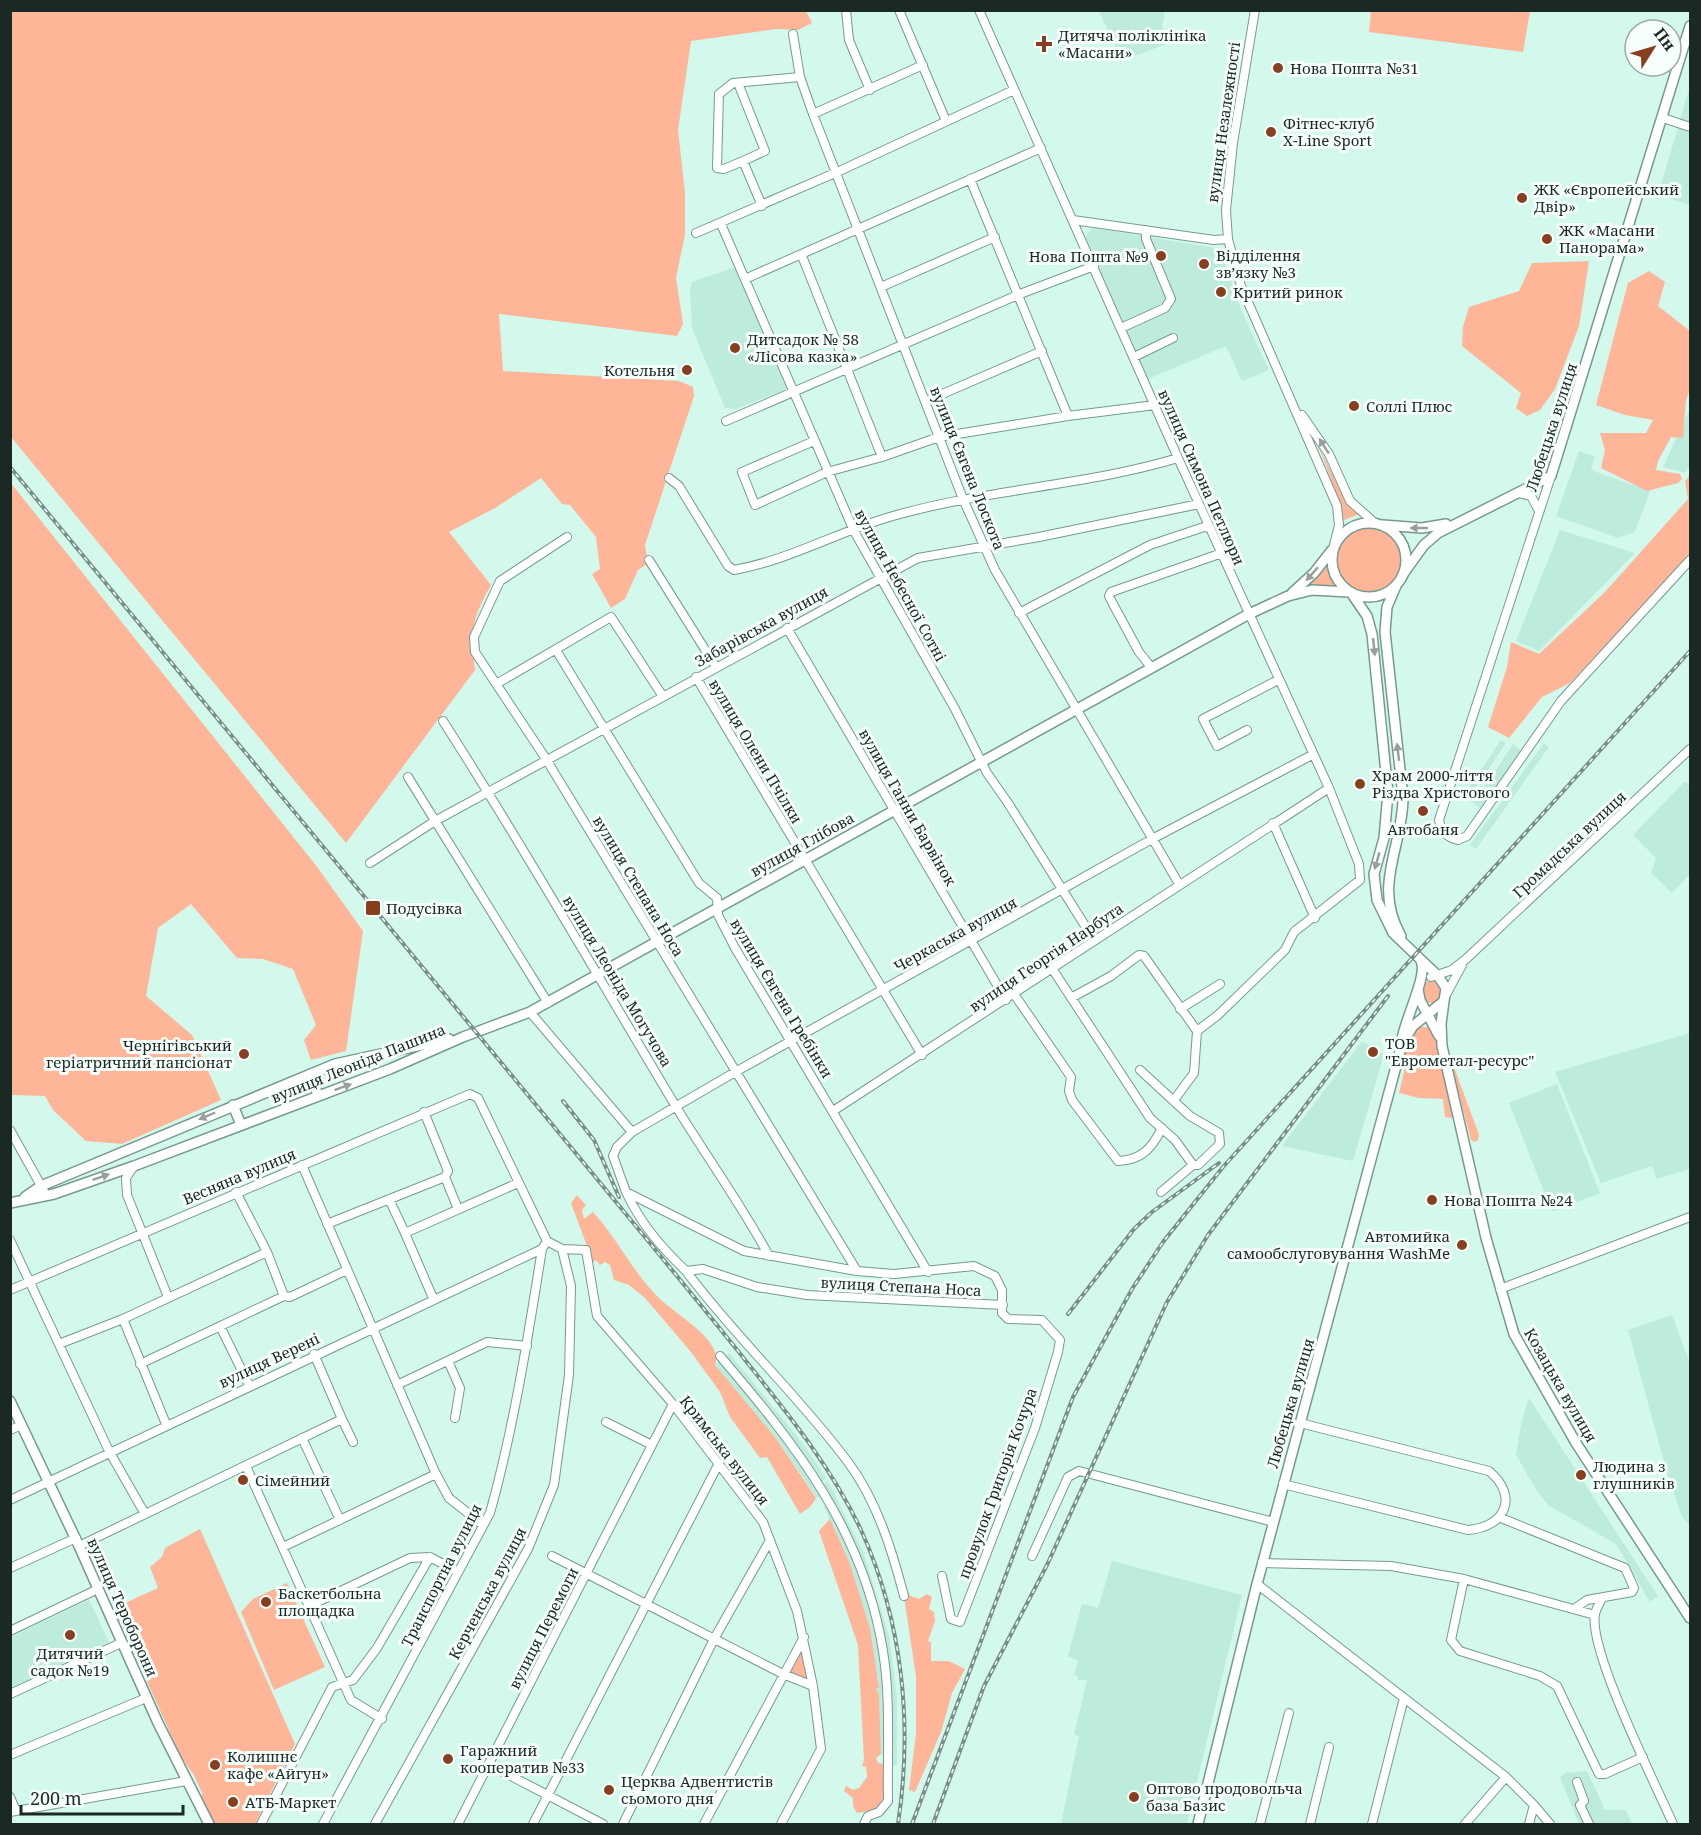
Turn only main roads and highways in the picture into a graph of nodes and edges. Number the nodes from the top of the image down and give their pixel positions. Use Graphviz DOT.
graph roads {
  1 [pos="1690,26"];
  2 [pos="1458,521"];
  3 [pos="1378,524"];
  4 [pos="1334,547"];
  5 [pos="1404,574"];
  6 [pos="1396,586"];
  7 [pos="1351,593"];
  8 [pos="1288,596"];
  9 [pos="1411,950"];
  10 [pos="1425,963"];
  11 [pos="1439,977"];
  12 [pos="1420,985"];
  13 [pos="1420,1000"];
  14 [pos="1444,1000"];
  15 [pos="1427,1014"];
  16 [pos="1413,1026"];
  17 [pos="1437,1030"];
  18 [pos="463,1036"];
  19 [pos="1441,1041"];
  20 [pos="1402,1044"];
  21 [pos="310,1074"];
  22 [pos="318,1095"];
  23 [pos="233,1105"];
  24 [pos="241,1125"];
  25 [pos="43,1191"];
  26 [pos="15,1202"];
  27 [pos="10,1401"];
  28 [pos="1690,1618"];
  29 [pos="209,1824"];
  30 [pos="1198,1824"];
  1 -- 2 [label="main road, Любецька вулиця"];
  2 -- 3 [label="main road, one-way"];
  2 -- 5 [label="main road"];
  3 -- 4 [label="main road"];
  3 -- 5 [label="main road, вулиця Незалежності"];
  4 -- 7 [label="main road, вулиця Незалежності"];
  4 -- 8 [label="main road, вулиця Глібова, one-way"];
  5 -- 6 [label="main road"];
  6 -- 7 [label="main road"];
  9 -- 6 [label="main road, one-way"];
  7 -- 8 [label="main road, вулиця Глібова"];
  7 -- 9 [label="main road, вулиця Незалежності, one-way"];
  8 -- 18 [label="main road, вулиця Глібова"];
  9 -- 10 [label="main road"];
  10 -- 11 [label="main road"];
  10 -- 12 [label="main road"];
  11 -- 12 [label="main road"];
  11 -- 14 [label="main road"];
  12 -- 13 [label="main road"];
  12 -- 20 [label="main road"];
  13 -- 14 [label="main road"];
  13 -- 15 [label="main road"];
  14 -- 15 [label="main road, Любецька вулиця"];
  14 -- 19 [label="main road, Козацька вулиця"];
  15 -- 16 [label="main road, Любецька вулиця"];
  15 -- 17 [label="main road"];
  16 -- 17 [label="main road"];
  16 -- 20 [label="main road, Любецька вулиця"];
  17 -- 19 [label="main road"];
  18 -- 21 [label="main road, вулиця Леоніда Пашина"];
  22 -- 18 [label="main road, вулиця Леоніда Пашина, one-way"];
  19 -- 28 [label="main road, Козацька вулиця"];
  20 -- 30 [label="main road, Любецька вулиця"];
  21 -- 22 [label="main road"];
  21 -- 23 [label="main road, вулиця Леоніда Пашина"];
  22 -- 24 [label="main road, вулиця Леоніда Пашина"];
  23 -- 24 [label="main road"];
  23 -- 25 [label="main road, вулиця Леоніда Пашина, one-way"];
  25 -- 24 [label="main road, вулиця Леоніда Пашина, one-way"];
  25 -- 26 [label="main road, вулиця Леоніда Пашина"];
  27 -- 29 [label="main road, вулиця Тероборони"];
}
